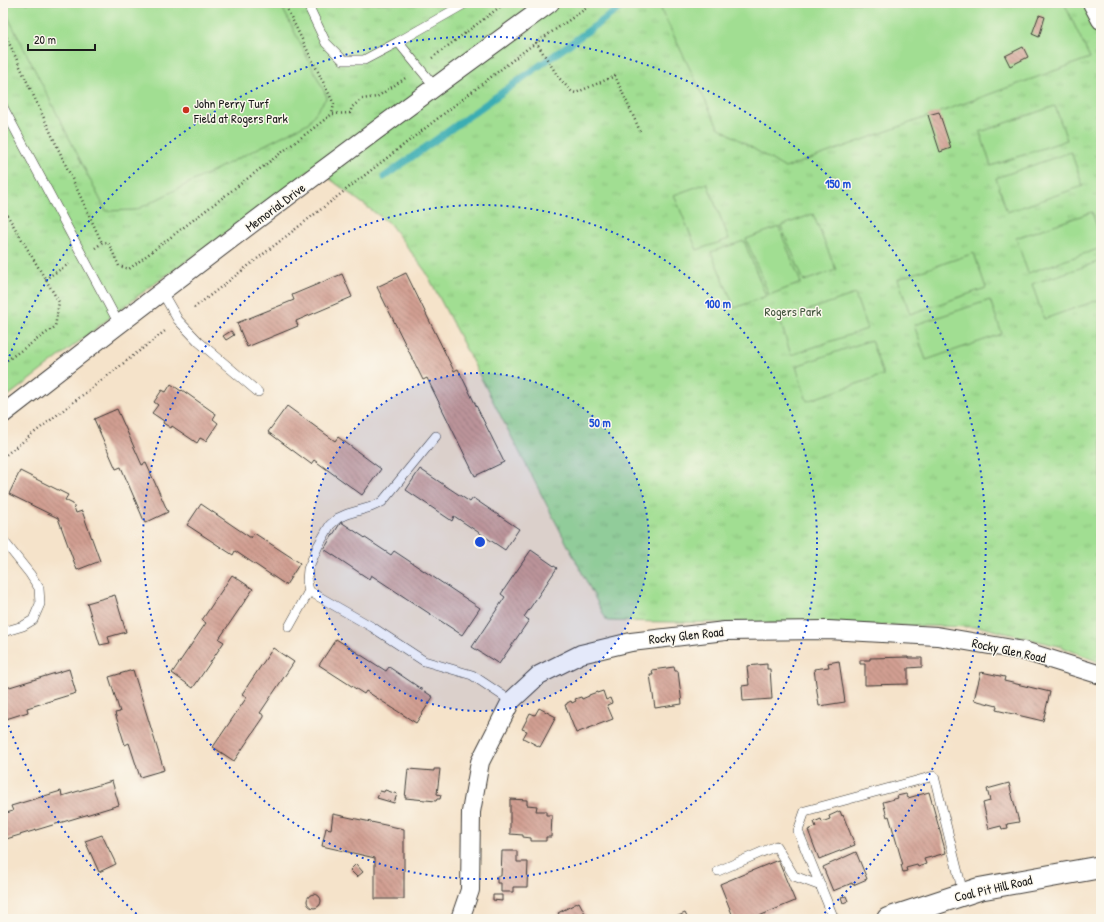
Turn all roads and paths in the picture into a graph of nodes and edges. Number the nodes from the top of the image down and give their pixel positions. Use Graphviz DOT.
graph roads {
  1 [pos="284,3"];
  2 [pos="306,3"];
  3 [pos="466,3"];
  4 [pos="594,3"];
  5 [pos="1092,3"];
  6 [pos="538,6"];
  7 [pos="1101,20"];
  8 [pos="3,30"];
  9 [pos="398,42"];
  10 [pos="536,42"];
  11 [pos="435,87"];
  12 [pos="3,107"];
  13 [pos="640,131"];
  14 [pos="3,208"];
  15 [pos="162,292"];
  16 [pos="194,308"];
  17 [pos="119,324"];
  18 [pos="165,331"];
  19 [pos="3,363"];
  20 [pos="258,392"];
  21 [pos="3,414"];
  22 [pos="436,436"];
  23 [pos="3,457"];
  24 [pos="3,540"];
  25 [pos="309,591"];
  26 [pos="289,627"];
  27 [pos="3,632"];
  28 [pos="1101,675"];
  29 [pos="511,701"];
  30 [pos="1101,867"];
  31 [pos="718,871"];
  32 [pos="821,886"];
  33 [pos="963,893"];
  34 [pos="460,919"];
  35 [pos="834,919"];
  36 [pos="888,919"];
  1 -- 8 [label="path"];
  2 -- 9 [label="lane"];
  3 -- 9 [label="lane"];
  4 -- 10 [label="path"];
  5 -- 7 [label="street"];
  6 -- 11 [label="street, Memorial Drive"];
  9 -- 11 [label="lane"];
  10 -- 13 [label="path"];
  10 -- 16 [label="path"];
  11 -- 15 [label="street, Memorial Drive"];
  12 -- 17 [label="lane"];
  14 -- 19 [label="path"];
  15 -- 17 [label="street, Memorial Drive"];
  15 -- 20 [label="lane"];
  17 -- 21 [label="street, Memorial Drive"];
  18 -- 23 [label="path"];
  22 -- 25 [label="lane"];
  24 -- 27 [label="lane"];
  25 -- 26 [label="lane"];
  25 -- 29 [label="lane"];
  28 -- 29 [label="street, Rocky Glen Road"];
  29 -- 34 [label="street, Rocky Glen Road"];
  30 -- 33 [label="street, Coal Pit Hill Road"];
  31 -- 32 [label="lane"];
  32 -- 33 [label="lane"];
  32 -- 35 [label="lane"];
  33 -- 36 [label="street, Coal Pit Hill Road"];
}
